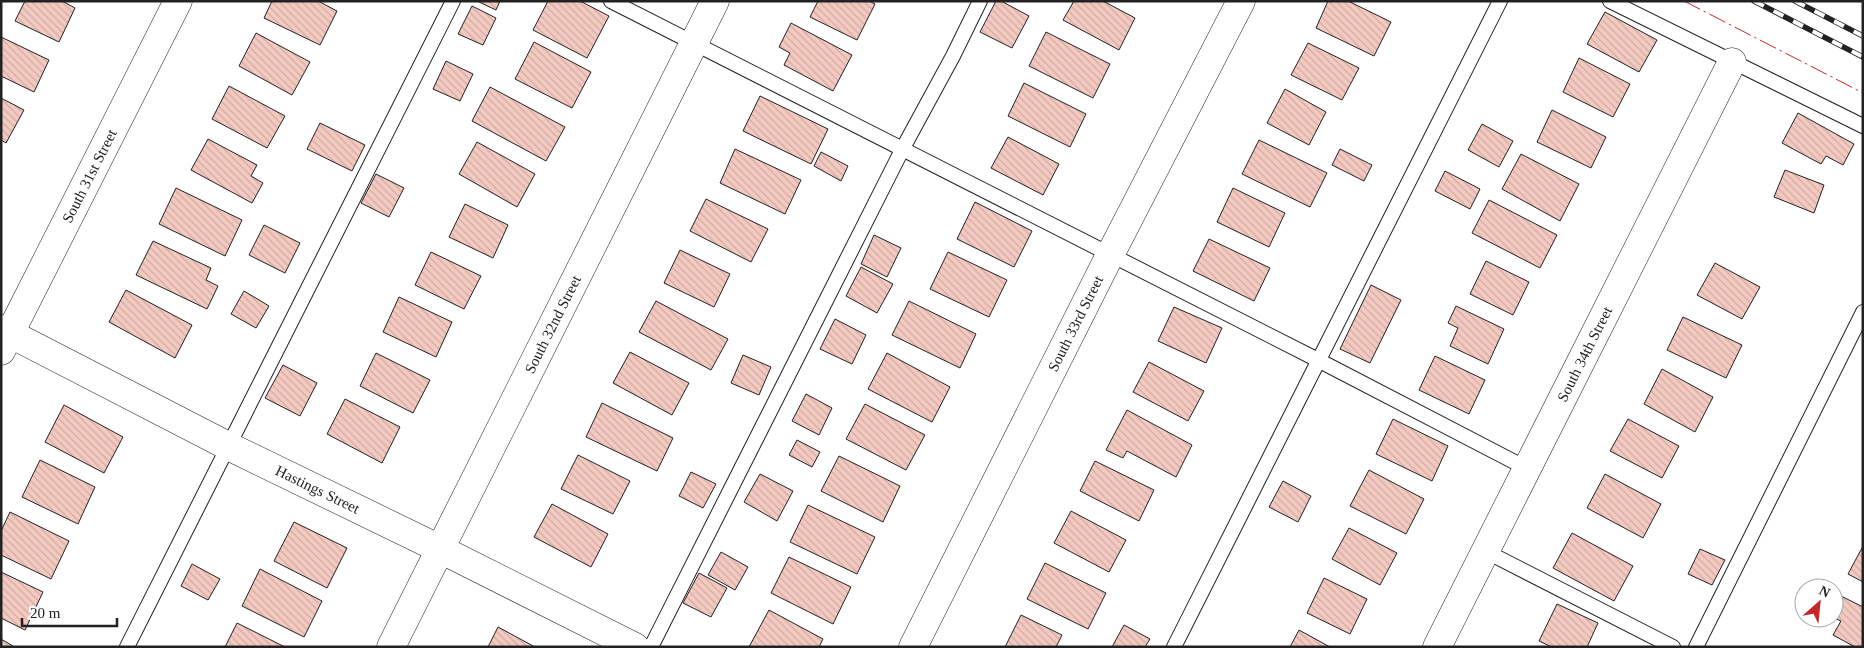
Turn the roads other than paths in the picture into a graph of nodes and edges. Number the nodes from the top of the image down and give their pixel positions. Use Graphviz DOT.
graph roads {
  1 [pos="178,1"];
  2 [pos="453,1"];
  3 [pos="611,1"];
  4 [pos="715,1"];
  5 [pos="980,1"];
  6 [pos="1241,1"];
  7 [pos="1500,1"];
  8 [pos="1610,1"];
  9 [pos="694,43"];
  10 [pos="1732,62"];
  11 [pos="1863,126"];
  12 [pos="903,148"];
  13 [pos="1110,255"];
  14 [pos="1863,312"];
  15 [pos="4,338"];
  16 [pos="1318,360"];
  17 [pos="228,446"];
  18 [pos="1526,468"];
  19 [pos="440,549"];
  20 [pos="1485,551"];
  21 [pos="127,647"];
  22 [pos="390,647"];
  23 [pos="634,647"];
  24 [pos="651,647"];
  25 [pos="913,647"];
  26 [pos="1174,647"];
  27 [pos="1437,647"];
  28 [pos="1673,647"];
  29 [pos="1696,647"];
  1 -- 15 [label="street, South 31st Street"];
  2 -- 17 [label="lane"];
  3 -- 9 [label="lane"];
  4 -- 9 [label="street, South 32nd Street"];
  5 -- 12 [label="lane"];
  6 -- 13 [label="street, South 33rd Street"];
  7 -- 16 [label="lane"];
  8 -- 10 [label="lane"];
  9 -- 12 [label="lane"];
  9 -- 19 [label="street, South 32nd Street"];
  10 -- 11 [label="lane"];
  10 -- 18 [label="street, South 34th Street"];
  12 -- 13 [label="lane"];
  12 -- 24 [label="lane"];
  13 -- 16 [label="lane"];
  13 -- 25 [label="street, South 33rd Street"];
  14 -- 29 [label="lane"];
  15 -- 17 [label="street, Hastings Street"];
  16 -- 18 [label="lane"];
  16 -- 26 [label="lane"];
  17 -- 19 [label="street, Hastings Street"];
  17 -- 21 [label="lane"];
  18 -- 20 [label="street, South 34th Street"];
  19 -- 22 [label="street, South 32nd Street"];
  19 -- 23 [label="street, Hastings Street"];
  20 -- 27 [label="street, South 34th Street"];
  20 -- 28 [label="lane"];
}
